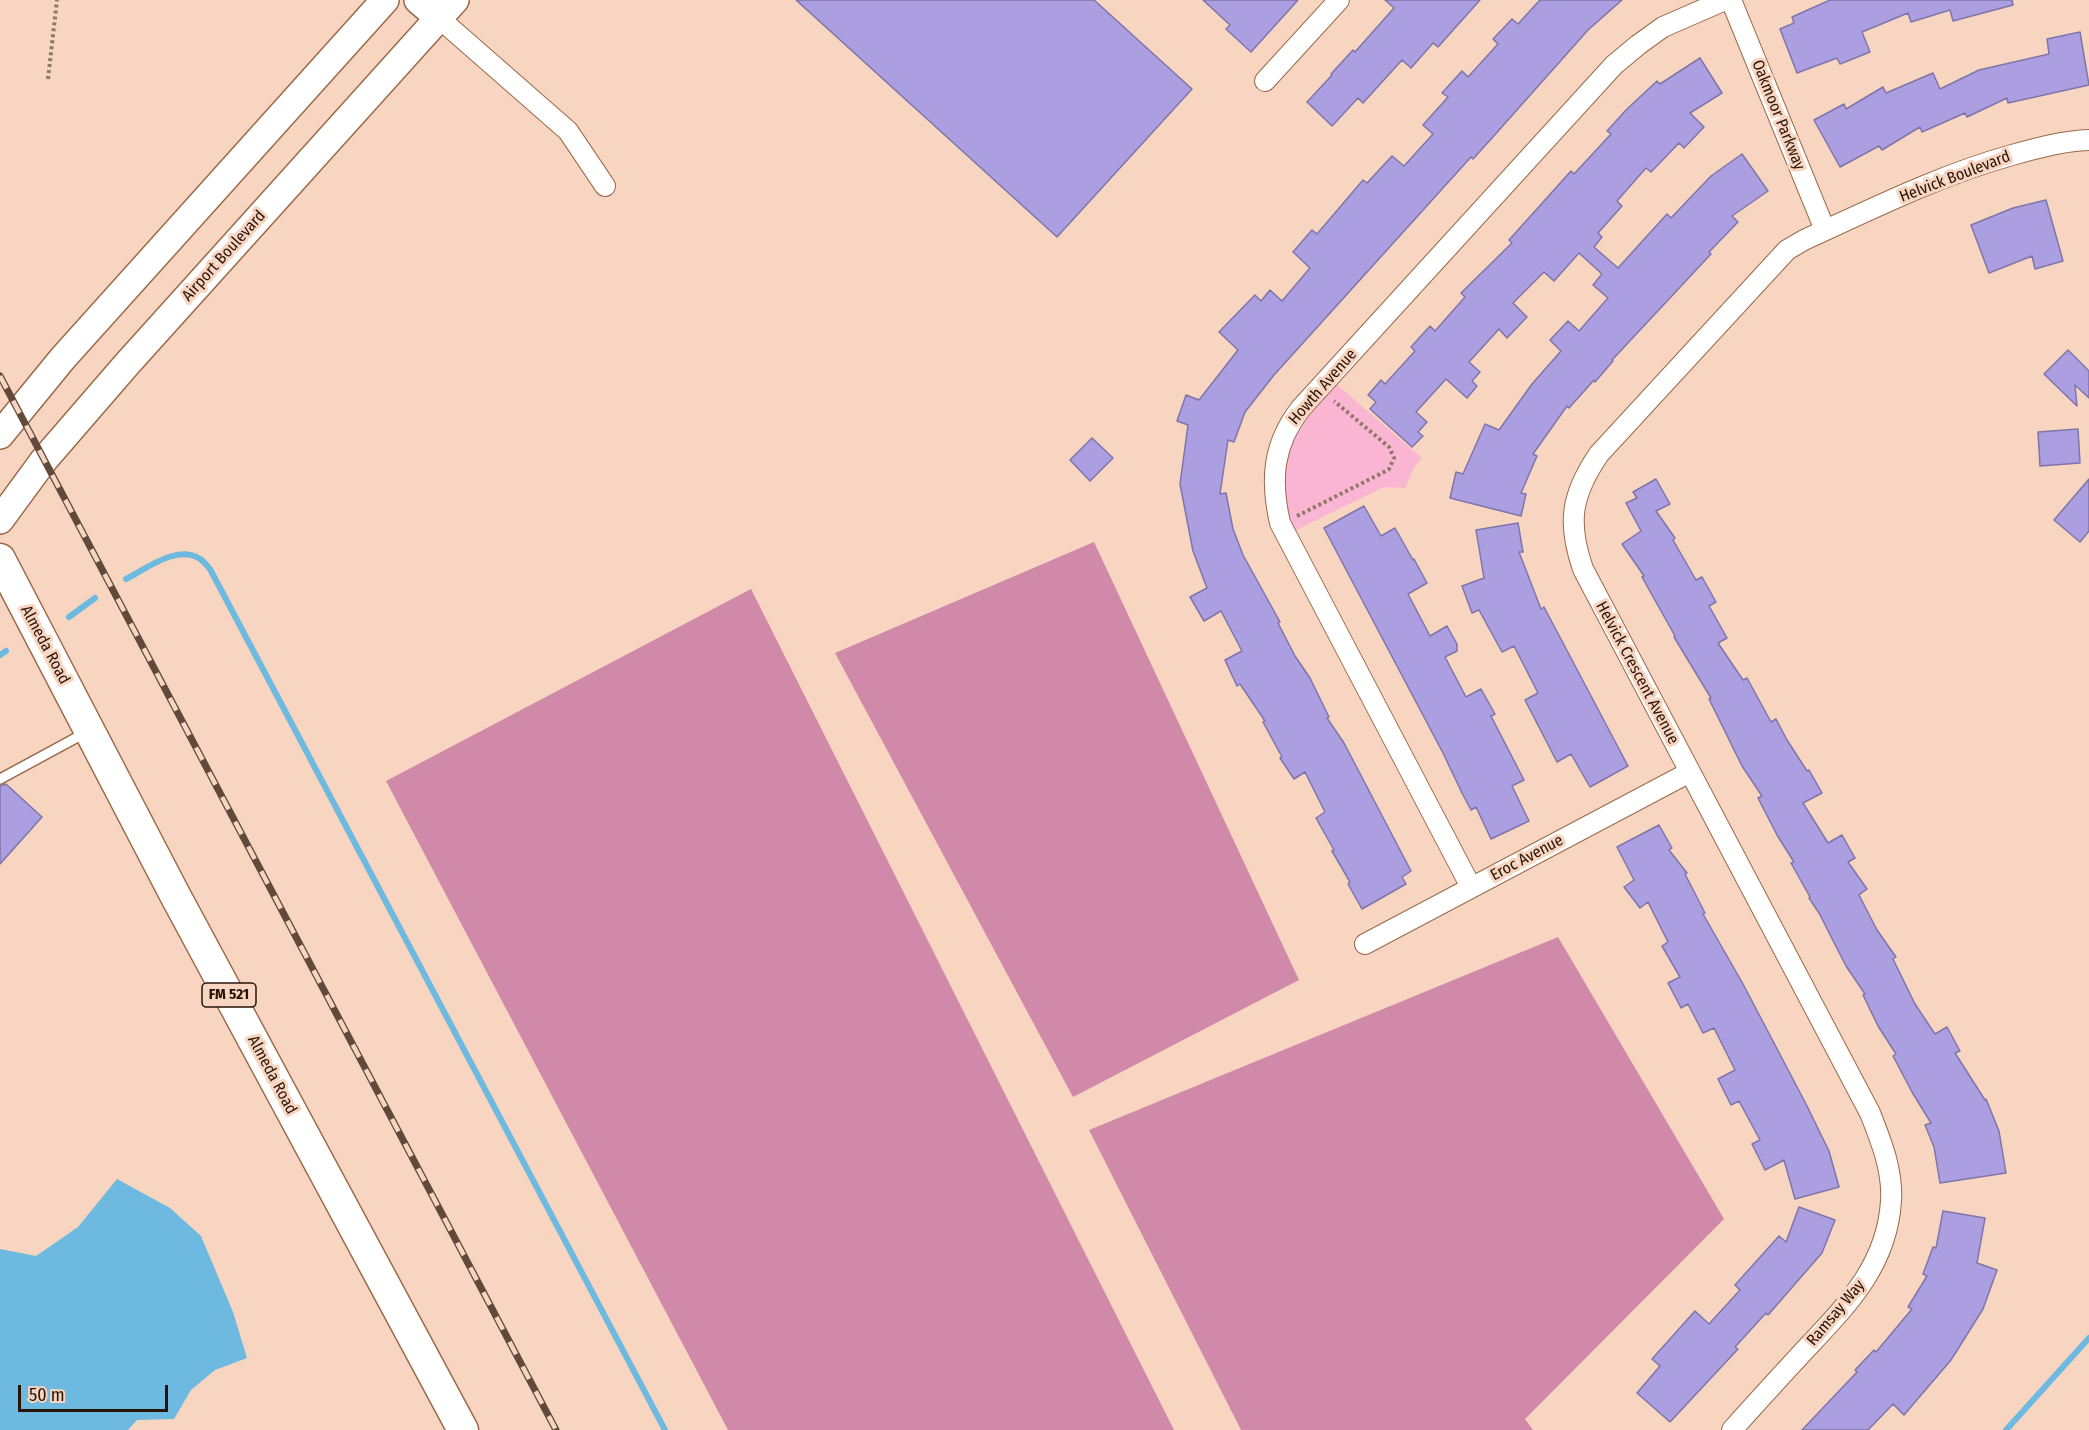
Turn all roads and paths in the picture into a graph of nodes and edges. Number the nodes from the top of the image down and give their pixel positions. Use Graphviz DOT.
graph roads {
  1 [pos="57,0"];
  2 [pos="385,0"];
  3 [pos="418,0"];
  4 [pos="1339,0"];
  5 [pos="1725,0"];
  6 [pos="1731,0"];
  7 [pos="447,9"];
  8 [pos="48,79"];
  9 [pos="1265,81"];
  10 [pos="2089,140"];
  11 [pos="605,186"];
  12 [pos="1825,230"];
  13 [pos="1334,401"];
  14 [pos="0,435"];
  15 [pos="1296,516"];
  16 [pos="0,520"];
  17 [pos="0,559"];
  18 [pos="90,731"];
  19 [pos="1690,772"];
  20 [pos="0,779"];
  21 [pos="1471,887"];
  22 [pos="1365,944"];
  23 [pos="1889,1173"];
  24 [pos="463,1430"];
  25 [pos="1732,1430"];
  1 -- 8 [label="path"];
  2 -- 14 [label="main road"];
  3 -- 7 [label="main road"];
  4 -- 9 [label="street"];
  5 -- 21 [label="street, Howth Avenue"];
  6 -- 12 [label="street, Oakmoor Parkway"];
  7 -- 11 [label="street"];
  7 -- 16 [label="main road, Airport Boulevard"];
  10 -- 12 [label="street, Helvick Boulevard"];
  12 -- 19 [label="street, Helvick Crescent Avenue"];
  13 -- 15 [label="path"];
  17 -- 18 [label="main road, Almeda Road / FM 521"];
  18 -- 20 [label="lane"];
  18 -- 24 [label="main road, Almeda Road / FM 521"];
  19 -- 21 [label="street, Eroc Avenue"];
  19 -- 23 [label="street, Helvick Crescent Avenue"];
  21 -- 22 [label="street, Eroc Avenue"];
  23 -- 25 [label="street, Ramsay Way"];
}
